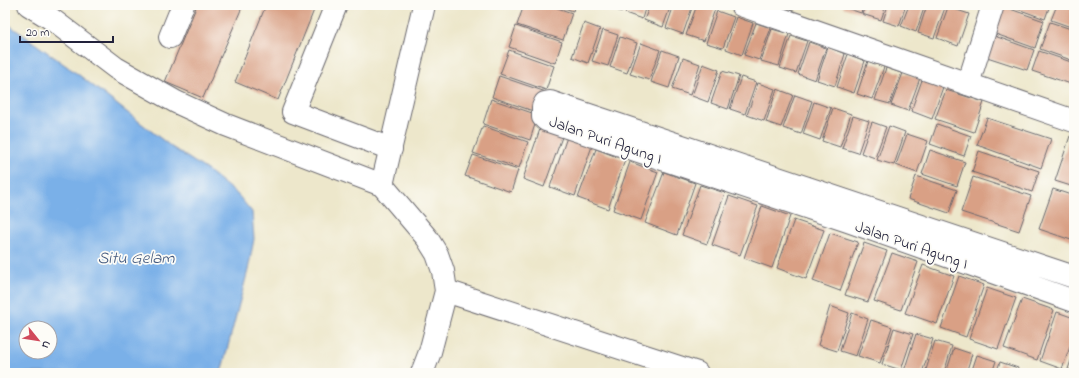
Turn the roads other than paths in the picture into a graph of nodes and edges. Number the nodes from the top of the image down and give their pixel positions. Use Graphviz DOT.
graph roads {
  1 [pos="29,5"];
  2 [pos="336,5"];
  3 [pos="424,5"];
  4 [pos="741,5"];
  5 [pos="993,5"];
  6 [pos="181,6"];
  7 [pos="170,37"];
  8 [pos="968,84"];
  9 [pos="1074,121"];
  10 [pos="391,149"];
  11 [pos="382,185"];
  12 [pos="815,200"];
  13 [pos="1074,277"];
  14 [pos="446,291"];
  15 [pos="1074,301"];
  16 [pos="641,365"];
  17 [pos="422,373"];
  18 [pos="697,373"];
  1 -- 11 [label="street"];
  2 -- 10 [label="street"];
  3 -- 10 [label="street"];
  4 -- 8 [label="street"];
  5 -- 8 [label="street"];
  6 -- 7 [label="street"];
  8 -- 9 [label="street"];
  10 -- 11 [label="street"];
  11 -- 14 [label="street"];
  12 -- 12 [label="street, Jalan Puri Agung I"];
  12 -- 13 [label="street, Jalan Puri Agung I"];
  12 -- 15 [label="street, Jalan Puri Agung I"];
  14 -- 16 [label="street"];
  14 -- 17 [label="street"];
  16 -- 18 [label="street"];
}
